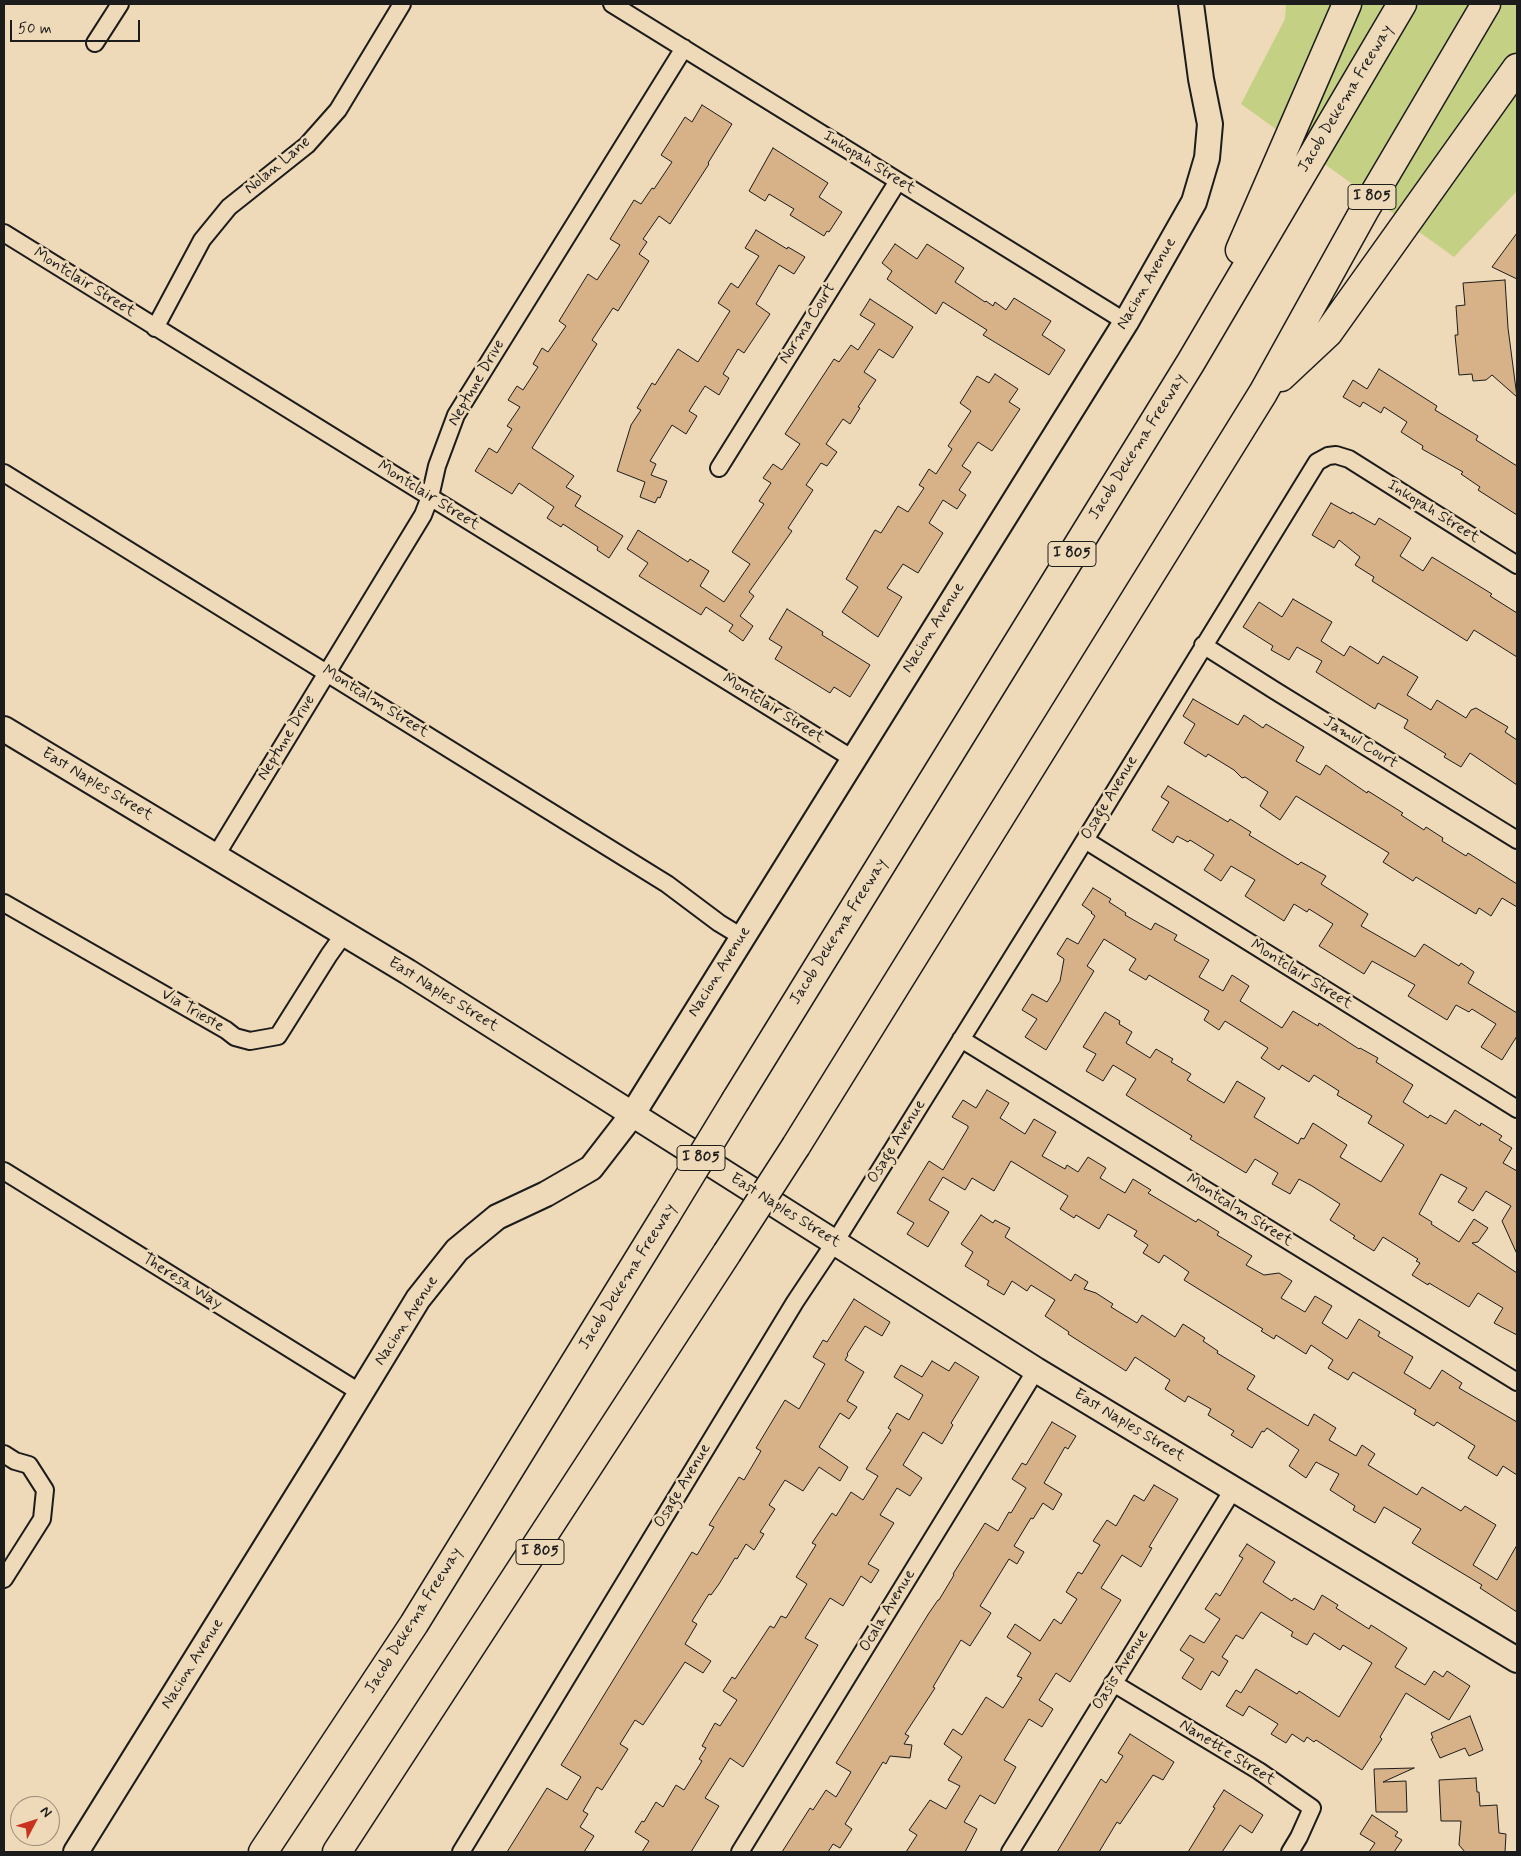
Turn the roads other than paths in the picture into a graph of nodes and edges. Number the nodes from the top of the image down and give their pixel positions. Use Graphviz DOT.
graph roads {
  1 [pos="120,4"];
  2 [pos="402,4"];
  3 [pos="612,4"];
  4 [pos="1191,4"];
  5 [pos="1348,4"];
  6 [pos="1402,4"];
  7 [pos="1486,4"];
  8 [pos="95,43"];
  9 [pos="684,48"];
  10 [pos="1517,68"];
  11 [pos="898,181"];
  12 [pos="4,233"];
  13 [pos="1126,322"];
  14 [pos="155,328"];
  15 [pos="1190,362"];
  16 [pos="1263,393"];
  17 [pos="1349,460"];
  18 [pos="719,468"];
  19 [pos="4,473"];
  20 [pos="430,497"];
  21 [pos="1517,565"];
  22 [pos="1203,645"];
  23 [pos="327,673"];
  24 [pos="4,729"];
  25 [pos="853,759"];
  26 [pos="1085,840"];
  27 [pos="1517,840"];
  28 [pos="215,857"];
  29 [pos="4,904"];
  30 [pos="344,934"];
  31 [pos="742,937"];
  32 [pos="961,1039"];
  33 [pos="1517,1109"];
  34 [pos="632,1115"];
  35 [pos="4,1170"];
  36 [pos="835,1242"];
  37 [pos="728,1253"];
  38 [pos="1036,1370"];
  39 [pos="1517,1382"];
  40 [pos="361,1393"];
  41 [pos="4,1454"];
  42 [pos="1234,1488"];
  43 [pos="4,1579"];
  44 [pos="414,1624"];
  45 [pos="1517,1660"];
  46 [pos="1113,1683"];
  47 [pos="76,1852"];
  48 [pos="263,1852"];
  49 [pos="283,1852"];
  50 [pos="337,1852"];
  51 [pos="353,1852"];
  52 [pos="461,1852"];
  53 [pos="740,1852"];
  54 [pos="1010,1852"];
  55 [pos="1290,1852"];
  1 -- 8 [label="street"];
  2 -- 14 [label="street, Nolan Lane"];
  3 -- 9 [label="street, Inkopah Street"];
  4 -- 13 [label="street, Nacion Avenue"];
  5 -- 15 [label="highway"];
  6 -- 15 [label="highway, Jacob Dekema Freeway / I 805"];
  7 -- 16 [label="highway, I 805"];
  9 -- 11 [label="street, Inkopah Street"];
  9 -- 20 [label="street, Neptune Drive"];
  10 -- 16 [label="highway"];
  11 -- 13 [label="street, Inkopah Street"];
  11 -- 18 [label="street, Norma Court"];
  12 -- 14 [label="street, Montclair Street"];
  13 -- 25 [label="street, Nacion Avenue"];
  14 -- 20 [label="street, Montclair Street"];
  15 -- 44 [label="highway, Jacob Dekema Freeway / I 805, bridge"];
  16 -- 37 [label="highway, I 805, bridge"];
  17 -- 21 [label="street, Inkopah Street"];
  17 -- 22 [label="street, Osage Avenue"];
  19 -- 23 [label="street, Montcalm Street"];
  20 -- 23 [label="street, Neptune Drive"];
  20 -- 25 [label="street, Montclair Street"];
  22 -- 26 [label="street, Osage Avenue"];
  22 -- 27 [label="street, Jamul Court"];
  23 -- 28 [label="street, Neptune Drive"];
  23 -- 31 [label="street, Montcalm Street"];
  24 -- 28 [label="street, East Naples Street"];
  25 -- 31 [label="street, Nacion Avenue"];
  26 -- 32 [label="street, Osage Avenue"];
  26 -- 33 [label="street, Montclair Street"];
  28 -- 30 [label="street, East Naples Street"];
  29 -- 30 [label="street, Via Trieste"];
  30 -- 34 [label="street, East Naples Street"];
  31 -- 34 [label="street, Nacion Avenue"];
  32 -- 36 [label="street, Osage Avenue"];
  32 -- 39 [label="street, Montcalm Street"];
  34 -- 36 [label="street, East Naples Street"];
  34 -- 40 [label="street, Nacion Avenue"];
  35 -- 40 [label="street, Theresa Way"];
  36 -- 38 [label="street, East Naples Street"];
  36 -- 52 [label="street, Osage Avenue"];
  37 -- 50 [label="highway"];
  37 -- 51 [label="highway, I 805"];
  38 -- 42 [label="street, East Naples Street"];
  38 -- 53 [label="street, Ocala Avenue"];
  40 -- 47 [label="street, Nacion Avenue"];
  41 -- 43 [label="street"];
  42 -- 45 [label="street, East Naples Street"];
  42 -- 46 [label="street, Oasis Avenue"];
  44 -- 48 [label="highway, Jacob Dekema Freeway / I 805"];
  44 -- 49 [label="highway"];
  46 -- 54 [label="street, Oasis Avenue"];
  46 -- 55 [label="street, Nanette Street"];
}
